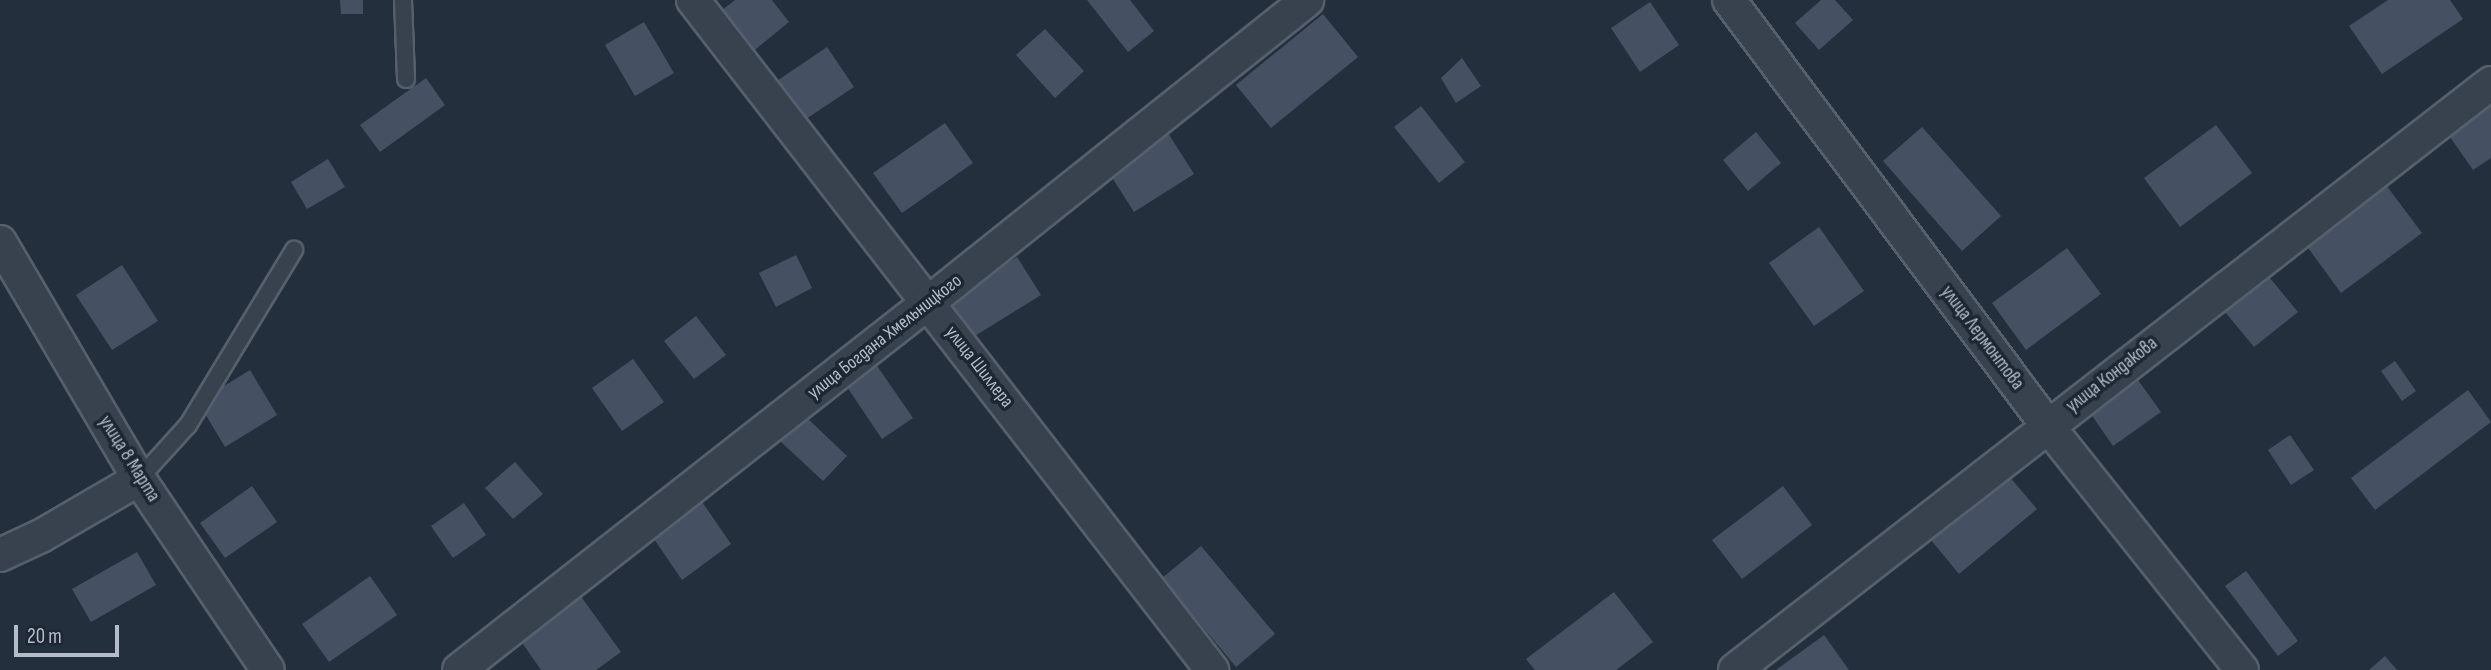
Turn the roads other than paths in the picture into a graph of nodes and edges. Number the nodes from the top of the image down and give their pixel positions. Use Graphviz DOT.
graph roads {
  1 [pos="403,0"];
  2 [pos="693,0"];
  3 [pos="1307,0"];
  4 [pos="1729,0"];
  5 [pos="406,79"];
  6 [pos="2491,83"];
  7 [pos="0,242"];
  8 [pos="294,250"];
  9 [pos="929,302"];
  10 [pos="2047,425"];
  11 [pos="139,479"];
  12 [pos="0,555"];
  13 [pos="268,670"];
  14 [pos="459,670"];
  15 [pos="1212,670"];
  16 [pos="1735,670"];
  17 [pos="2242,670"];
  1 -- 5 [label="lane"];
  2 -- 9 [label="street, улица Шиллера"];
  3 -- 9 [label="street, улица Богдана Хмельницкого"];
  4 -- 10 [label="street, улица Лермонтова"];
  6 -- 10 [label="street, улица Кондакова"];
  7 -- 11 [label="street, улица 8 Марта"];
  8 -- 11 [label="lane"];
  9 -- 14 [label="street, улица Богдана Хмельницкого"];
  9 -- 15 [label="street, улица Шиллера"];
  10 -- 16 [label="street, улица Кондакова"];
  10 -- 17 [label="street, улица Лермонтова"];
  11 -- 12 [label="street"];
  11 -- 13 [label="street, улица 8 Марта"];
}
